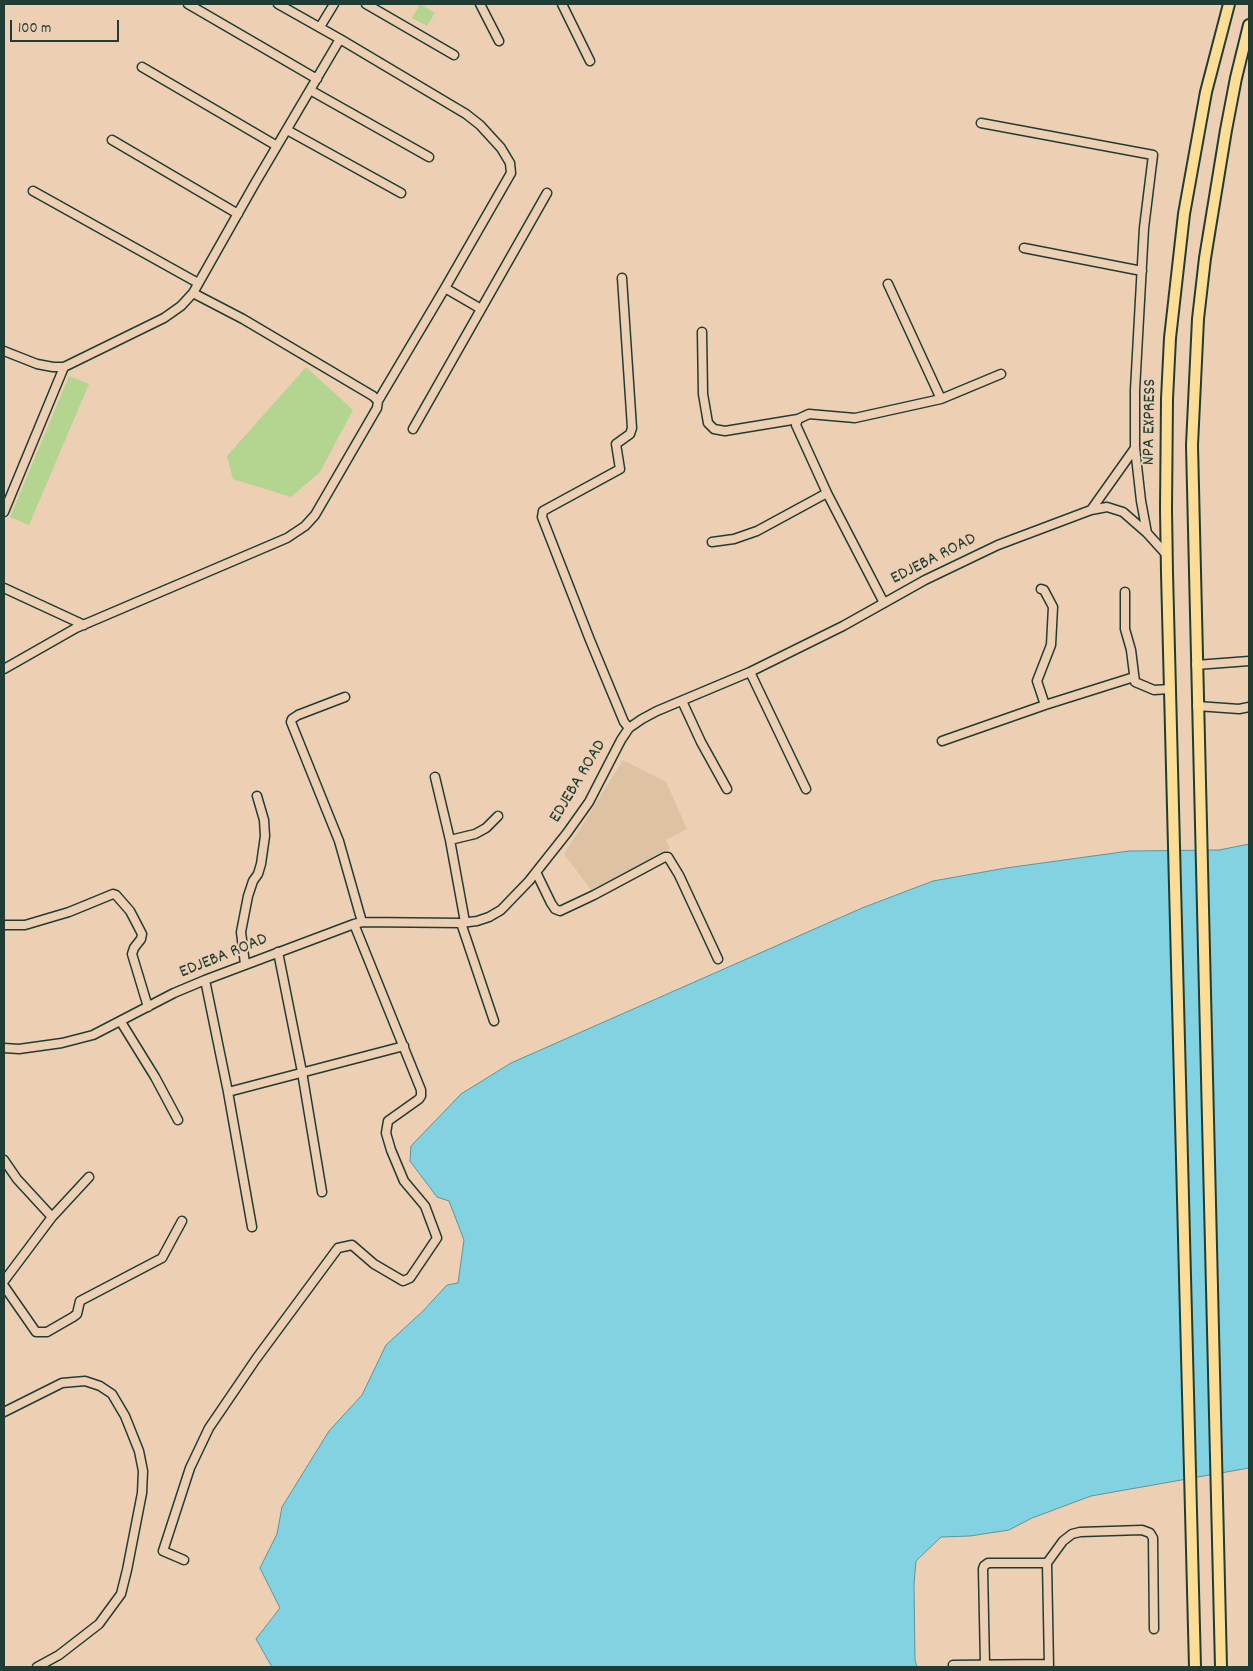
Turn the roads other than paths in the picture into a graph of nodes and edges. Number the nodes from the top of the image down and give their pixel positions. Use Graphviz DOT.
graph roads {
  1 [pos="188,4"];
  2 [pos="278,4"];
  3 [pos="334,4"];
  4 [pos="366,4"];
  5 [pos="480,4"];
  6 [pos="562,4"];
  7 [pos="1229,4"];
  8 [pos="1249,25"];
  9 [pos="320,28"];
  10 [pos="340,39"];
  11 [pos="499,41"];
  12 [pos="454,55"];
  13 [pos="590,61"];
  14 [pos="142,67"];
  15 [pos="317,79"];
  16 [pos="310,90"];
  17 [pos="981,123"];
  18 [pos="287,130"];
  19 [pos="112,140"];
  20 [pos="277,146"];
  21 [pos="429,158"];
  22 [pos="33,191"];
  23 [pos="402,193"];
  24 [pos="547,193"];
  25 [pos="238,214"];
  26 [pos="1024,248"];
  27 [pos="1142,271"];
  28 [pos="622,278"];
  29 [pos="198,283"];
  30 [pos="888,284"];
  31 [pos="446,288"];
  32 [pos="193,293"];
  33 [pos="481,309"];
  34 [pos="702,332"];
  35 [pos="4,351"];
  36 [pos="64,367"];
  37 [pos="1001,374"];
  38 [pos="940,399"];
  39 [pos="378,401"];
  40 [pos="798,419"];
  41 [pos="413,429"];
  42 [pos="1135,448"];
  43 [pos="827,493"];
  44 [pos="1091,510"];
  45 [pos="4,512"];
  46 [pos="1147,533"];
  47 [pos="712,542"];
  48 [pos="1166,554"];
  49 [pos="4,588"];
  50 [pos="1041,589"];
  51 [pos="1125,592"];
  52 [pos="884,603"];
  53 [pos="84,625"];
  54 [pos="1249,661"];
  55 [pos="1196,665"];
  56 [pos="4,669"];
  57 [pos="750,672"];
  58 [pos="1134,677"];
  59 [pos="1170,689"];
  60 [pos="345,697"];
  61 [pos="682,701"];
  62 [pos="1045,705"];
  63 [pos="1197,706"];
  64 [pos="1249,707"];
  65 [pos="629,728"];
  66 [pos="942,741"];
  67 [pos="435,777"];
  68 [pos="727,789"];
  69 [pos="806,789"];
  70 [pos="257,796"];
  71 [pos="498,816"];
  72 [pos="450,840"];
  73 [pos="536,872"];
  74 [pos="358,923"];
  75 [pos="463,923"];
  76 [pos="4,925"];
  77 [pos="278,952"];
  78 [pos="718,958"];
  79 [pos="245,964"];
  80 [pos="205,980"];
  81 [pos="148,1008"];
  82 [pos="494,1021"];
  83 [pos="121,1022"];
  84 [pos="404,1046"];
  85 [pos="4,1048"];
  86 [pos="302,1072"];
  87 [pos="228,1092"];
  88 [pos="178,1120"];
  89 [pos="4,1160"];
  90 [pos="89,1177"];
  91 [pos="322,1192"];
  92 [pos="52,1217"];
  93 [pos="182,1221"];
  94 [pos="252,1227"];
  95 [pos="4,1281"];
  96 [pos="4,1286"];
  97 [pos="4,1412"];
  98 [pos="184,1560"];
  99 [pos="1047,1563"];
  100 [pos="1154,1629"];
  101 [pos="953,1665"];
  102 [pos="985,1665"];
  103 [pos="1049,1665"];
  104 [pos="37,1667"];
  105 [pos="1194,1667"];
  106 [pos="1221,1667"];
  1 -- 15 [label="street"];
  2 -- 9 [label="street"];
  3 -- 9 [label="street"];
  4 -- 12 [label="street"];
  5 -- 11 [label="street"];
  6 -- 13 [label="street"];
  7 -- 48 [label="main road, NPA EXPRESS"];
  8 -- 55 [label="main road"];
  9 -- 10 [label="street"];
  10 -- 15 [label="street"];
  10 -- 31 [label="street"];
  14 -- 20 [label="street"];
  15 -- 16 [label="street"];
  16 -- 18 [label="street"];
  16 -- 21 [label="street"];
  17 -- 27 [label="street"];
  18 -- 20 [label="street"];
  18 -- 23 [label="street"];
  19 -- 25 [label="street"];
  20 -- 25 [label="street"];
  22 -- 29 [label="street"];
  24 -- 33 [label="street"];
  25 -- 29 [label="street"];
  26 -- 27 [label="street"];
  27 -- 42 [label="street"];
  28 -- 65 [label="street"];
  29 -- 32 [label="street"];
  30 -- 38 [label="street"];
  31 -- 33 [label="street"];
  31 -- 39 [label="street"];
  32 -- 36 [label="street"];
  32 -- 39 [label="street"];
  33 -- 41 [label="street"];
  34 -- 40 [label="street"];
  35 -- 36 [label="street"];
  36 -- 45 [label="street"];
  37 -- 38 [label="street"];
  38 -- 40 [label="street"];
  39 -- 53 [label="street"];
  40 -- 43 [label="street"];
  42 -- 44 [label="street"];
  42 -- 46 [label="street"];
  43 -- 47 [label="street"];
  43 -- 52 [label="street"];
  44 -- 46 [label="street, EDJEBA ROAD"];
  44 -- 52 [label="street, EDJEBA ROAD"];
  46 -- 48 [label="street, EDJEBA ROAD"];
  48 -- 59 [label="main road, NPA EXPRESS"];
  49 -- 53 [label="street"];
  50 -- 62 [label="street"];
  51 -- 58 [label="street"];
  52 -- 57 [label="street, EDJEBA ROAD"];
  53 -- 56 [label="street"];
  54 -- 55 [label="street"];
  55 -- 63 [label="main road"];
  57 -- 61 [label="street, EDJEBA ROAD"];
  57 -- 69 [label="street"];
  58 -- 59 [label="street"];
  58 -- 62 [label="street"];
  59 -- 105 [label="main road, NPA EXPRESS"];
  60 -- 74 [label="street"];
  61 -- 65 [label="street, EDJEBA ROAD"];
  61 -- 68 [label="street"];
  62 -- 66 [label="street"];
  63 -- 64 [label="street"];
  63 -- 106 [label="main road"];
  65 -- 73 [label="street, EDJEBA ROAD"];
  67 -- 72 [label="street"];
  70 -- 79 [label="street"];
  71 -- 72 [label="street"];
  72 -- 75 [label="street"];
  73 -- 75 [label="street, EDJEBA ROAD"];
  73 -- 78 [label="street"];
  74 -- 75 [label="street, EDJEBA ROAD"];
  74 -- 77 [label="street, EDJEBA ROAD"];
  74 -- 84 [label="street"];
  75 -- 82 [label="street"];
  76 -- 81 [label="street"];
  77 -- 79 [label="street, EDJEBA ROAD"];
  77 -- 86 [label="street"];
  79 -- 80 [label="street, EDJEBA ROAD"];
  80 -- 81 [label="street, EDJEBA ROAD"];
  80 -- 87 [label="street"];
  81 -- 83 [label="street, EDJEBA ROAD"];
  83 -- 85 [label="street, EDJEBA ROAD"];
  83 -- 88 [label="street"];
  84 -- 86 [label="street"];
  84 -- 98 [label="street"];
  86 -- 87 [label="street"];
  86 -- 91 [label="street"];
  87 -- 94 [label="street"];
  89 -- 92 [label="street"];
  90 -- 92 [label="street"];
  92 -- 95 [label="street"];
  93 -- 96 [label="street"];
  97 -- 104 [label="street"];
  99 -- 100 [label="street"];
  99 -- 102 [label="street"];
  99 -- 103 [label="street"];
  101 -- 102 [label="street"];
  102 -- 103 [label="street"];
}
